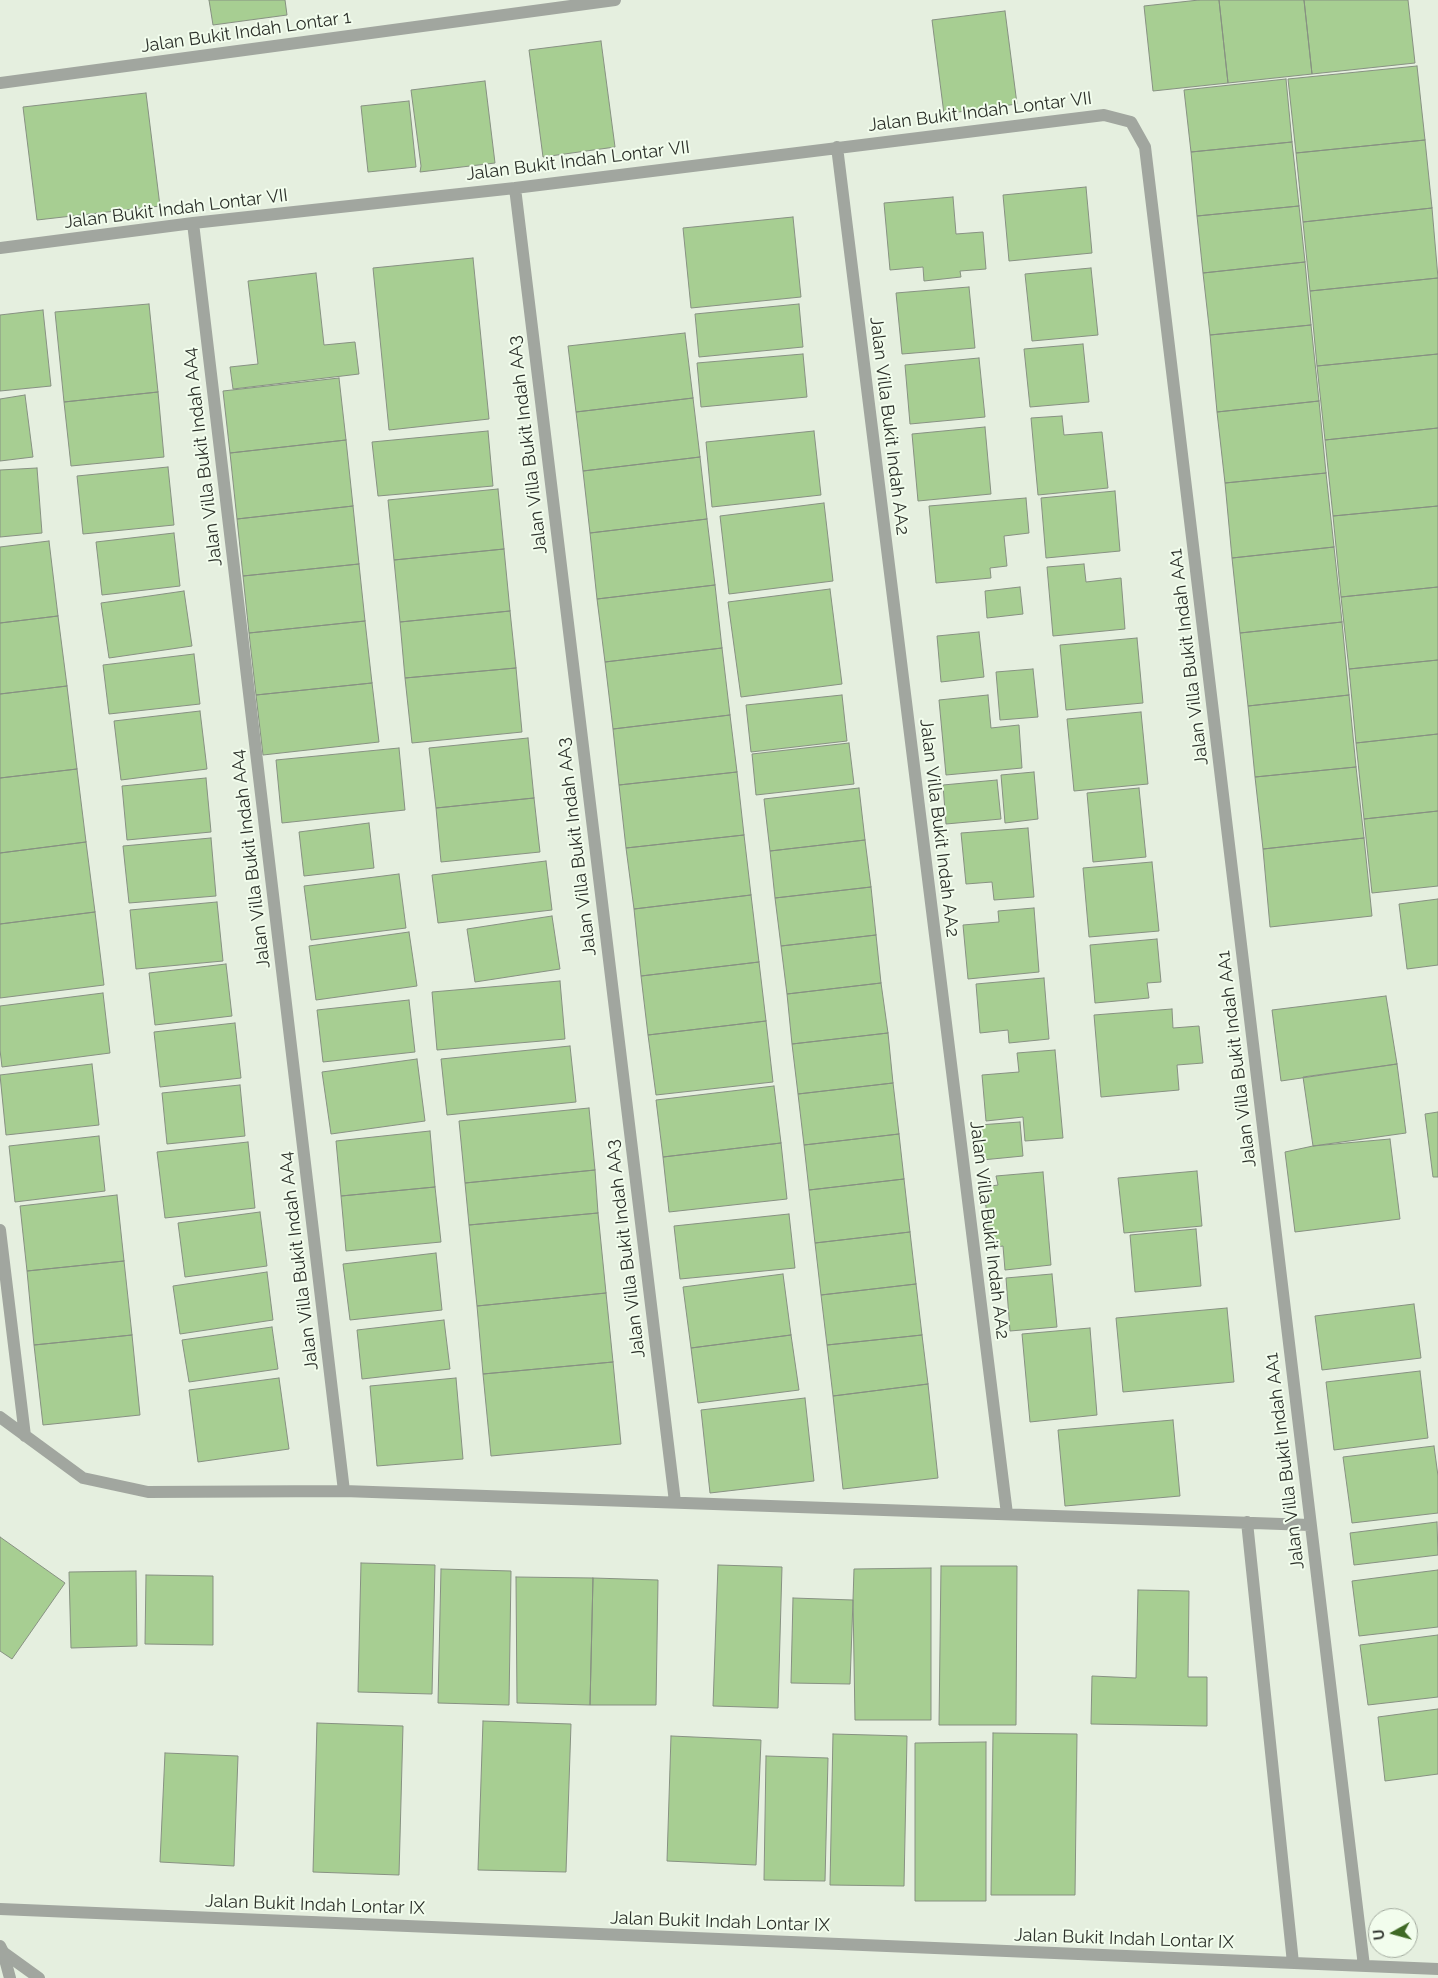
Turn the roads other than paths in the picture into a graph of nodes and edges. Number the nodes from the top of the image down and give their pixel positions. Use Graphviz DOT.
graph roads {
  1 [pos="615,0"];
  2 [pos="0,83"];
  3 [pos="837,147"];
  4 [pos="1145,147"];
  5 [pos="515,188"];
  6 [pos="193,223"];
  7 [pos="0,248"];
  8 [pos="0,1230"];
  9 [pos="0,1417"];
  10 [pos="25,1436"];
  11 [pos="344,1490"];
  12 [pos="675,1502"];
  13 [pos="1007,1514"];
  14 [pos="1247,1522"];
  15 [pos="1310,1525"];
  16 [pos="0,1909"];
  17 [pos="2,1949"];
  18 [pos="1293,1963"];
  19 [pos="1364,1966"];
  20 [pos="1438,1969"];
  21 [pos="10,1978"];
  22 [pos="39,1978"];
  1 -- 2 [label="street, Jalan Bukit Indah Lontar 1"];
  3 -- 4 [label="street, Jalan Bukit Indah Lontar VII"];
  3 -- 5 [label="street, Jalan Bukit Indah Lontar VII"];
  3 -- 13 [label="street, Jalan Villa Bukit Indah AA2"];
  4 -- 15 [label="street, Jalan Villa Bukit Indah AA1"];
  5 -- 6 [label="street, Jalan Bukit Indah Lontar VII"];
  5 -- 12 [label="street, Jalan Villa Bukit Indah AA3"];
  6 -- 7 [label="street, Jalan Bukit Indah Lontar VII"];
  6 -- 11 [label="street, Jalan Villa Bukit Indah AA4"];
  8 -- 10 [label="street"];
  9 -- 10 [label="street"];
  10 -- 11 [label="street"];
  11 -- 12 [label="street"];
  12 -- 13 [label="street"];
  13 -- 14 [label="street"];
  14 -- 15 [label="street"];
  14 -- 18 [label="street"];
  15 -- 19 [label="street, Jalan Villa Bukit Indah AA1"];
  16 -- 18 [label="street, Jalan Bukit Indah Lontar IX"];
  17 -- 21 [label="street"];
  17 -- 22 [label="street"];
  18 -- 19 [label="street, Jalan Bukit Indah Lontar IX"];
  19 -- 20 [label="street, Jalan Bukit Indah Lontar IX"];
}
